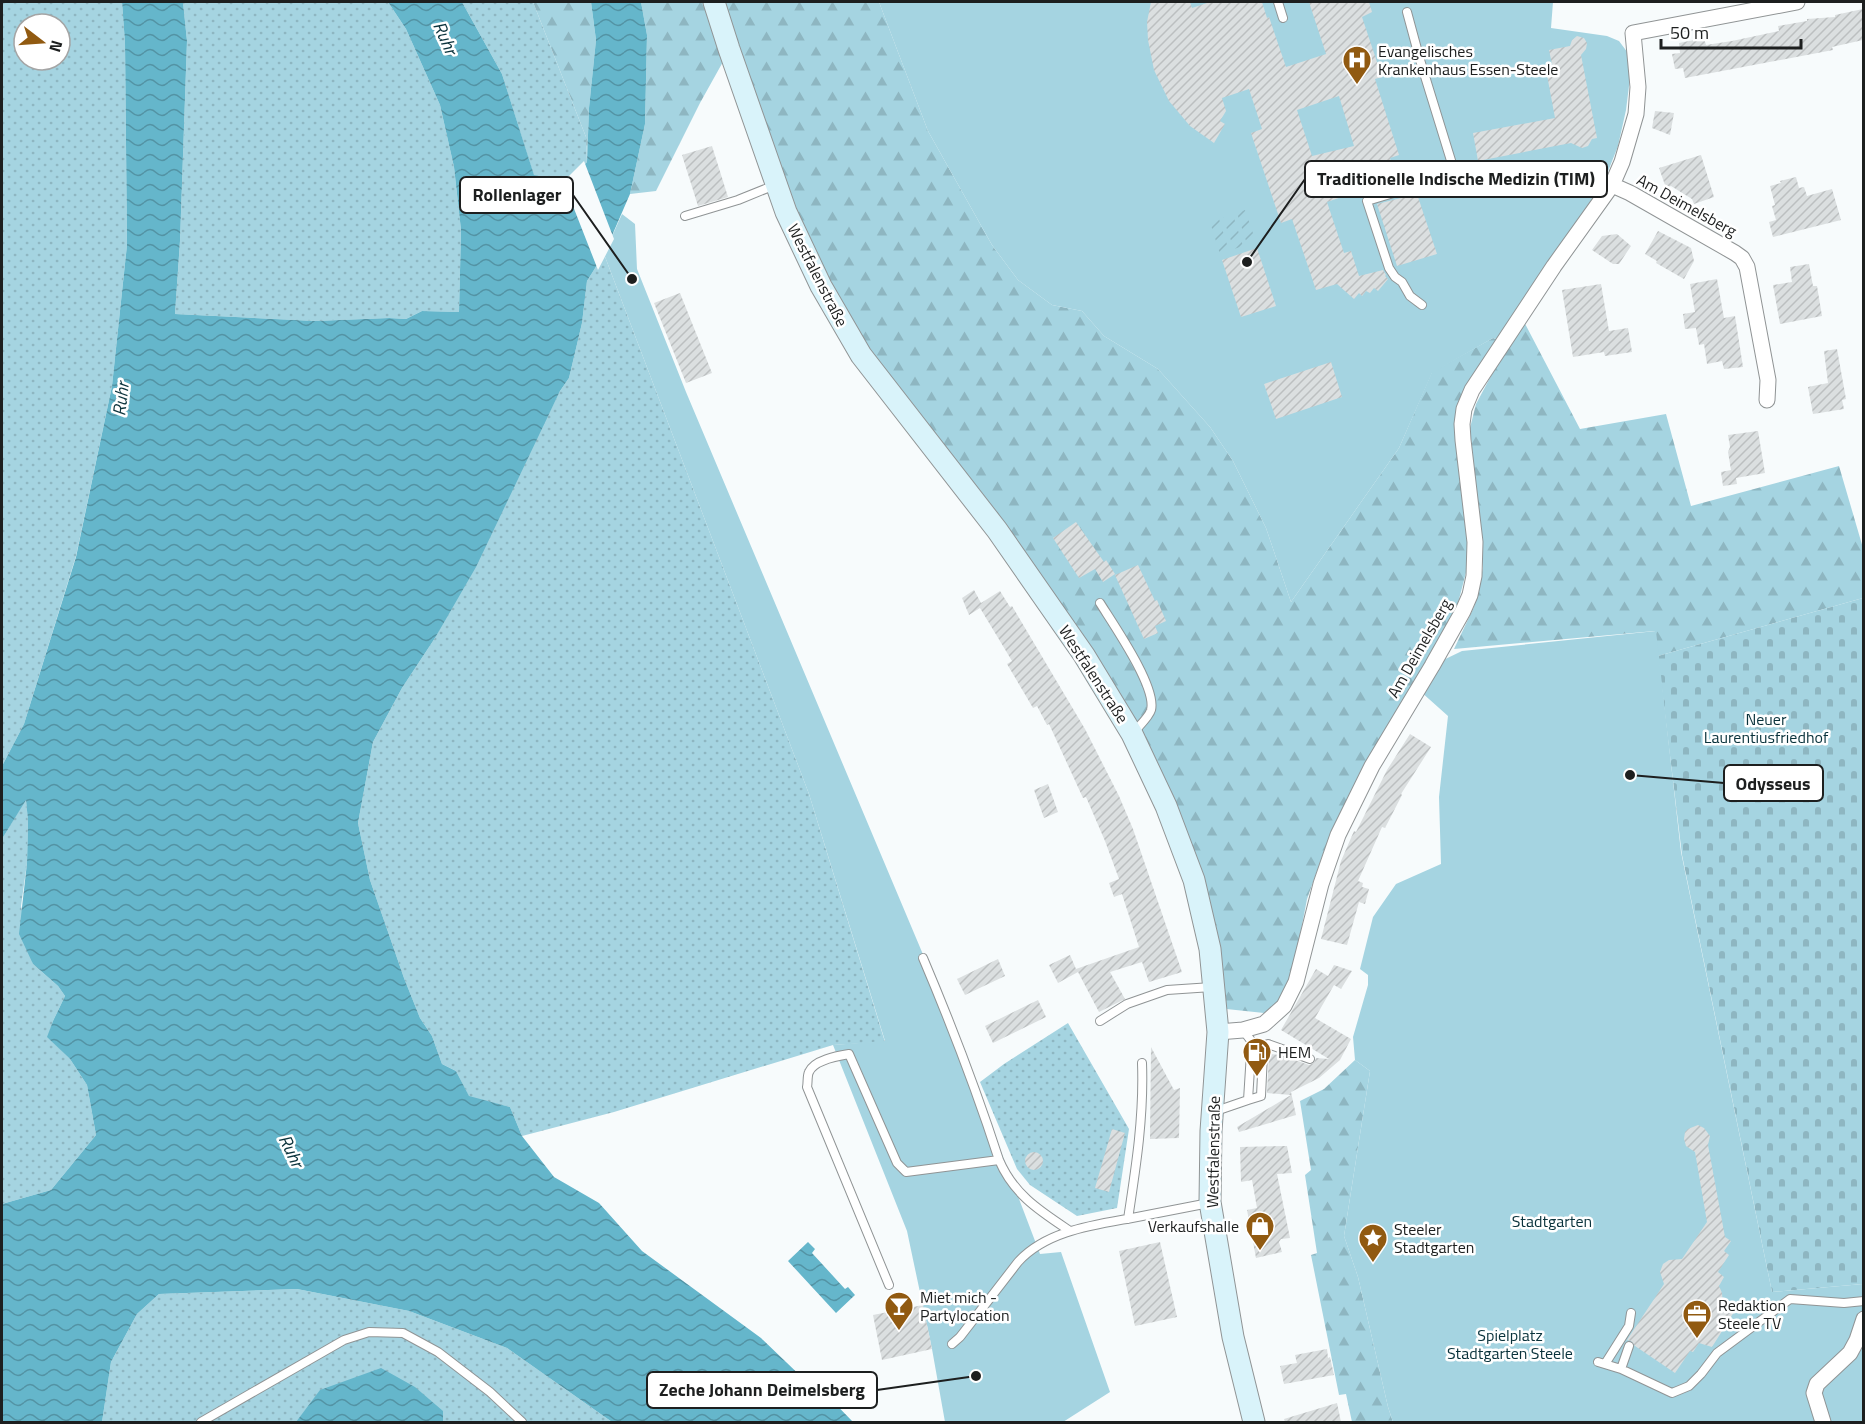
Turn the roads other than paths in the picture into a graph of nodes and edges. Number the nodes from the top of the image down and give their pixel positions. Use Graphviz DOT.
graph roads {
  1 [pos="714,2"];
  2 [pos="1278,2"];
  3 [pos="1797,2"];
  4 [pos="1407,12"];
  5 [pos="1283,18"];
  6 [pos="776,184"];
  7 [pos="1612,185"];
  8 [pos="685,216"];
  9 [pos="1422,305"];
  10 [pos="1767,400"];
  11 [pos="1100,603"];
  12 [pos="1132,734"];
  13 [pos="922,958"];
  14 [pos="1214,987"];
  15 [pos="1100,1020"];
  16 [pos="1243,1030"];
  17 [pos="1218,1032"];
  18 [pos="1257,1048"];
  19 [pos="1310,1059"];
  20 [pos="1142,1063"];
  21 [pos="1212,1113"];
  22 [pos="999,1161"];
  23 [pos="1210,1202"];
  24 [pos="1128,1218"];
  25 [pos="1070,1231"];
  26 [pos="888,1285"];
  27 [pos="1863,1301"];
  28 [pos="1631,1313"];
  29 [pos="1863,1320"];
  30 [pos="952,1344"];
  31 [pos="1629,1346"];
  32 [pos="1621,1369"];
  33 [pos="201,1422"];
  34 [pos="522,1422"];
  35 [pos="1254,1422"];
  36 [pos="1823,1422"];
  1 -- 6 [label="main road, Westfalenstraße"];
  2 -- 5 [label="lane"];
  3 -- 7 [label="street, Am Deimelsberg"];
  4 -- 9 [label="lane"];
  6 -- 8 [label="lane"];
  6 -- 12 [label="main road, Westfalenstraße"];
  7 -- 10 [label="street, Am Deimelsberg"];
  7 -- 16 [label="street, Am Deimelsberg"];
  11 -- 12 [label="lane"];
  12 -- 14 [label="main road, Westfalenstraße"];
  13 -- 22 [label="lane"];
  14 -- 15 [label="lane"];
  14 -- 17 [label="main road, Westfalenstraße"];
  16 -- 17 [label="street, Am Deimelsberg"];
  16 -- 18 [label="lane"];
  17 -- 21 [label="main road, Westfalenstraße"];
  18 -- 19 [label="lane"];
  18 -- 21 [label="lane"];
  20 -- 24 [label="lane"];
  21 -- 23 [label="main road, Westfalenstraße"];
  22 -- 25 [label="lane"];
  22 -- 26 [label="lane"];
  23 -- 24 [label="lane"];
  23 -- 35 [label="main road, Westfalenstraße"];
  24 -- 25 [label="lane"];
  25 -- 30 [label="lane"];
  27 -- 32 [label="lane"];
  28 -- 32 [label="lane"];
  29 -- 36 [label="street"];
  31 -- 32 [label="lane"];
  33 -- 34 [label="lane"];
}
